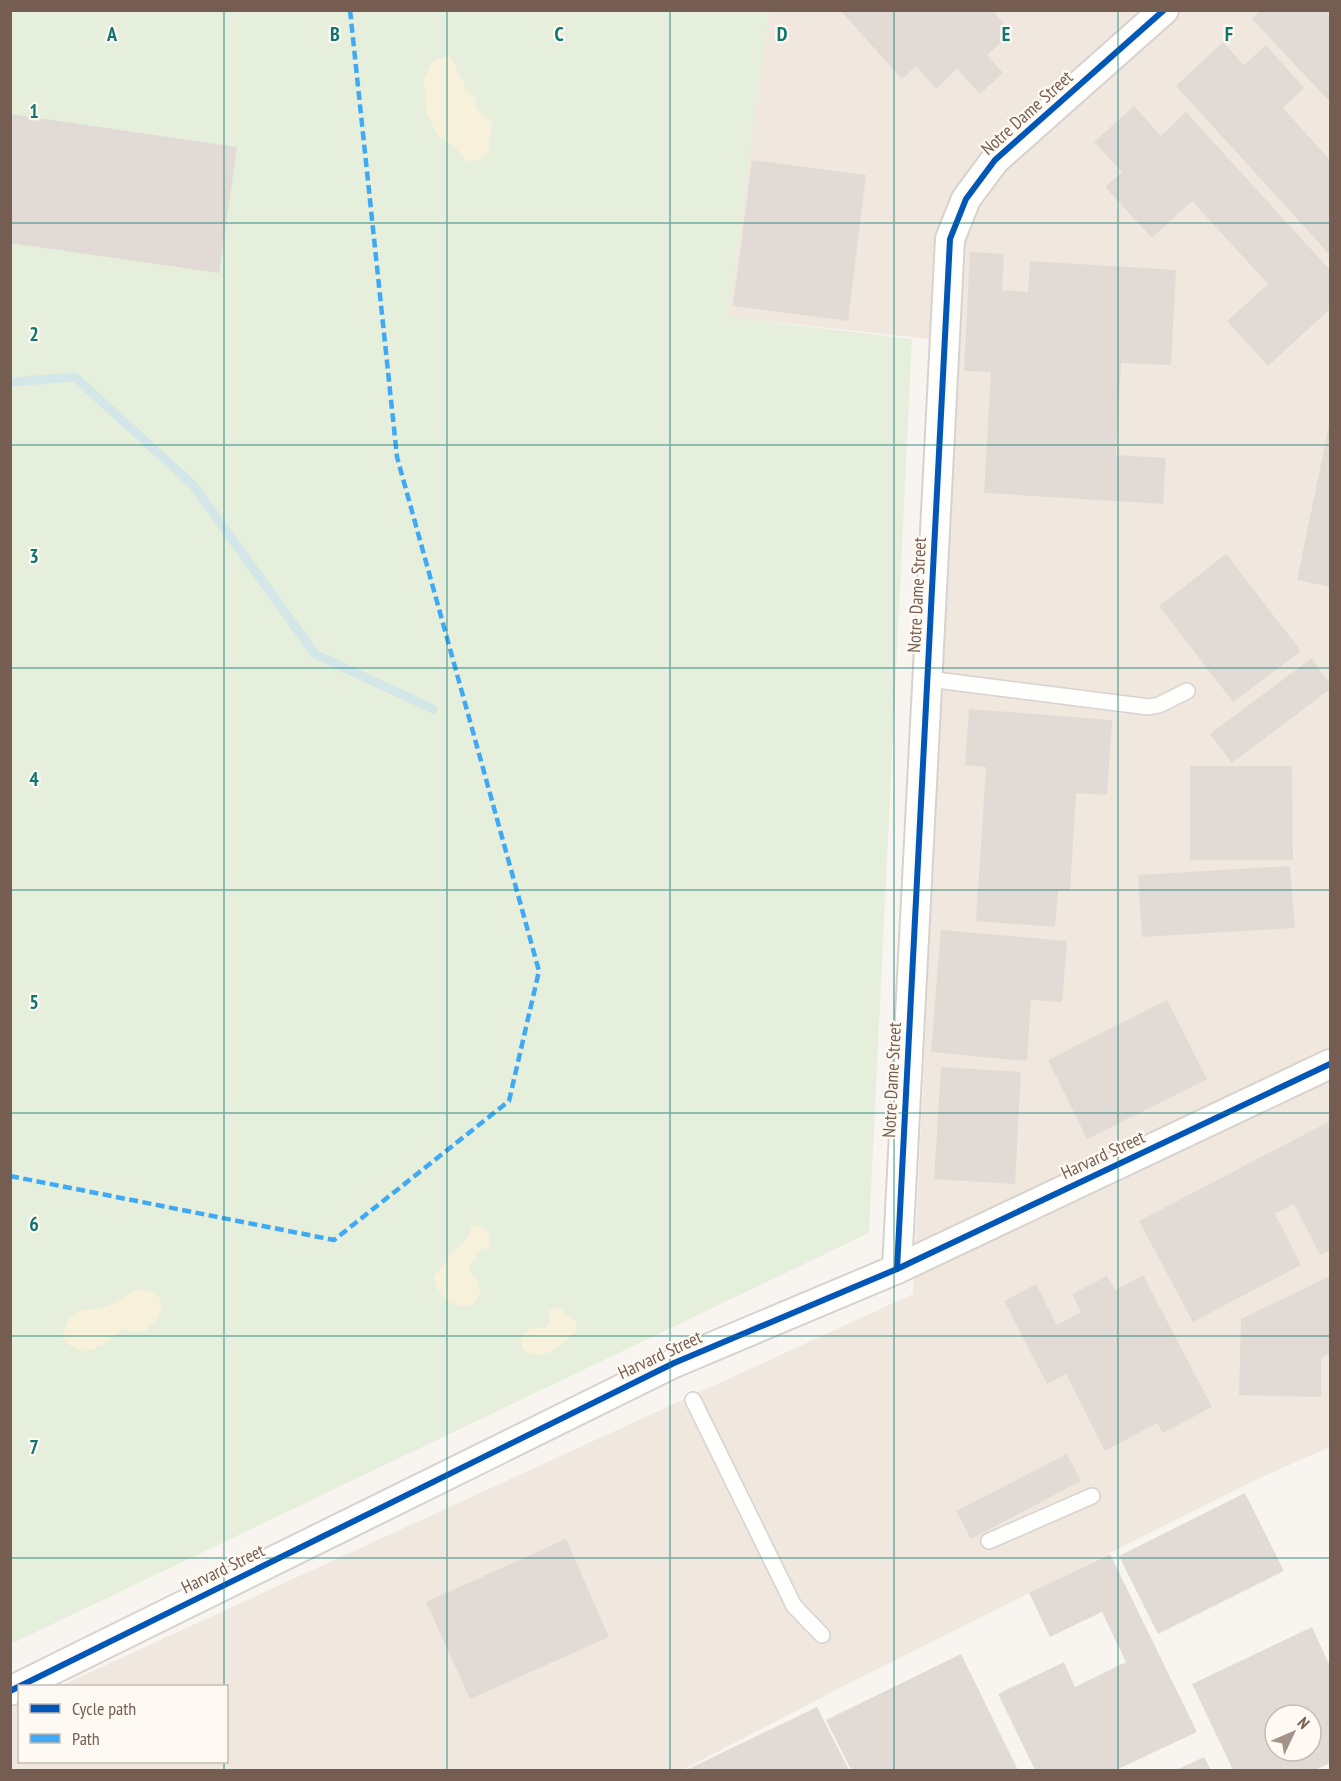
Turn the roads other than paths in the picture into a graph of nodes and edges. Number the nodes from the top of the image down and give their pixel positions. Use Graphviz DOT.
graph roads {
  1 [pos="1164,10"];
  2 [pos="928,679"];
  3 [pos="1187,691"];
  4 [pos="1330,1064"];
  5 [pos="897,1269"];
  6 [pos="693,1400"];
  7 [pos="1092,1497"];
  8 [pos="989,1540"];
  9 [pos="822,1635"];
  10 [pos="22,1685"];
  1 -- 2 [label="street, Notre Dame Street"];
  2 -- 3 [label="lane"];
  2 -- 5 [label="street, Notre Dame Street"];
  4 -- 5 [label="street, Harvard Street"];
  5 -- 10 [label="street, Harvard Street"];
  6 -- 9 [label="lane"];
  7 -- 8 [label="lane"];
}
